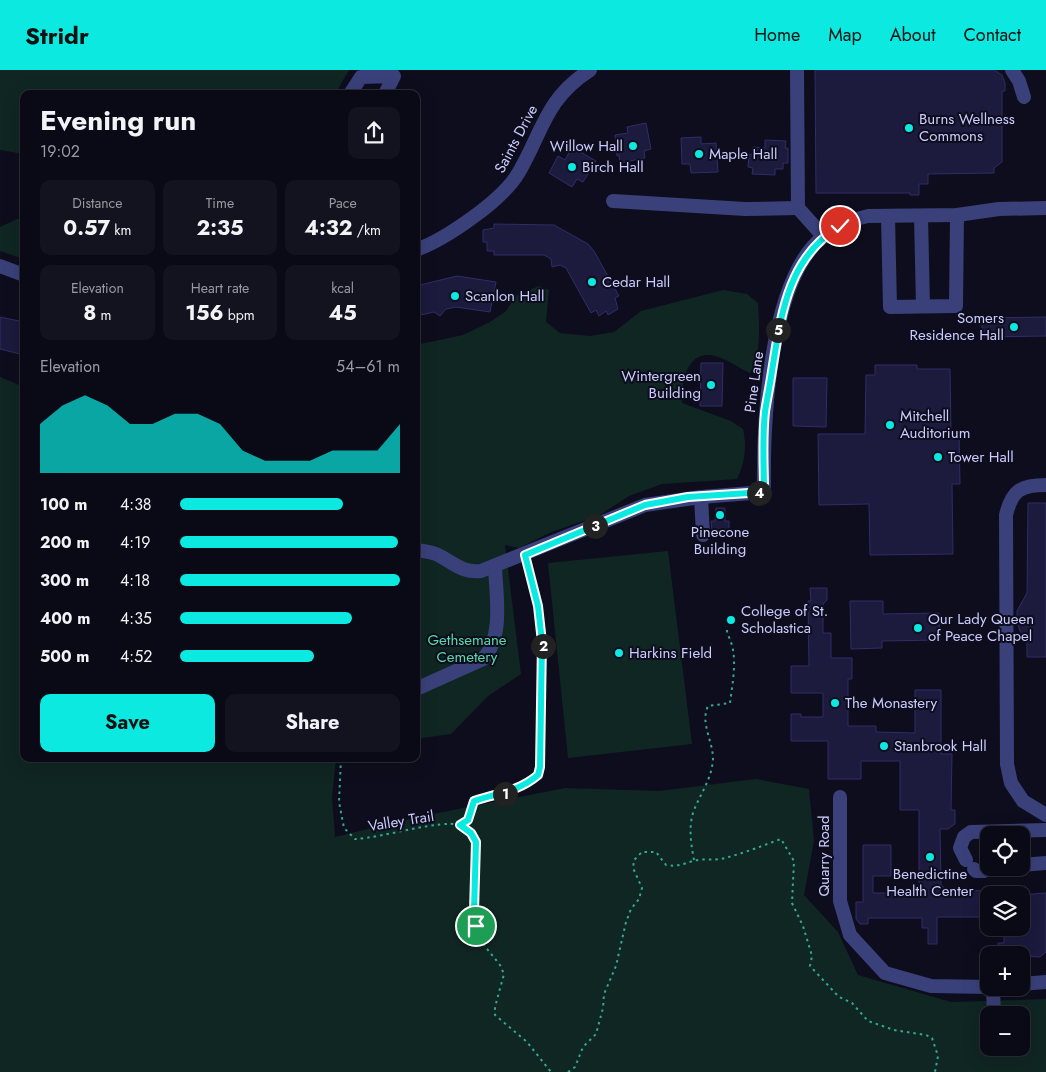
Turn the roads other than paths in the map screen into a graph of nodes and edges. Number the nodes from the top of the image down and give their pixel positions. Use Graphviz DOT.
graph roads {
  1 [pos="590,70"];
  2 [pos="797,70"];
  3 [pos="1012,70"];
  4 [pos="353,90"];
  5 [pos="387,90"];
  6 [pos="1024,97"];
  7 [pos="613,201"];
  8 [pos="798,208"];
  9 [pos="1046,208"];
  10 [pos="957,215"];
  11 [pos="888,216"];
  12 [pos="921,216"];
  13 [pos="822,236"];
  14 [pos="420,248"];
  15 [pos="0,266"];
  16 [pos="20,274"];
  17 [pos="923,306"];
  18 [pos="1046,485"];
  19 [pos="701,497"];
  20 [pos="703,535"];
  21 [pos="420,551"];
  22 [pos="495,567"];
  23 [pos="420,687"];
  24 [pos="840,797"];
  25 [pos="1046,818"];
  26 [pos="1030,830"];
  27 [pos="1046,830"];
  28 [pos="980,832"];
  29 [pos="1046,863"];
  30 [pos="1030,864"];
  31 [pos="980,869"];
  32 [pos="1046,982"];
  33 [pos="1030,983"];
  34 [pos="980,987"];
  1 -- 14 [label="lane, Saints Drive"];
  2 -- 8 [label="lane"];
  3 -- 6 [label="lane"];
  4 -- 5 [label="lane"];
  7 -- 8 [label="lane"];
  8 -- 13 [label="lane"];
  9 -- 10 [label="lane, Pine Lane"];
  10 -- 12 [label="lane, Pine Lane"];
  10 -- 17 [label="lane"];
  11 -- 12 [label="lane, Pine Lane"];
  11 -- 13 [label="lane, Pine Lane"];
  11 -- 17 [label="lane"];
  12 -- 17 [label="lane"];
  13 -- 19 [label="lane, Pine Lane"];
  15 -- 16 [label="lane"];
  18 -- 25 [label="lane"];
  19 -- 20 [label="lane"];
  19 -- 22 [label="lane"];
  21 -- 22 [label="lane"];
  22 -- 23 [label="lane"];
  24 -- 34 [label="lane, Quarry Road"];
  26 -- 27 [label="lane"];
  28 -- 31 [label="lane"];
  29 -- 30 [label="lane"];
  32 -- 33 [label="lane"];
}
